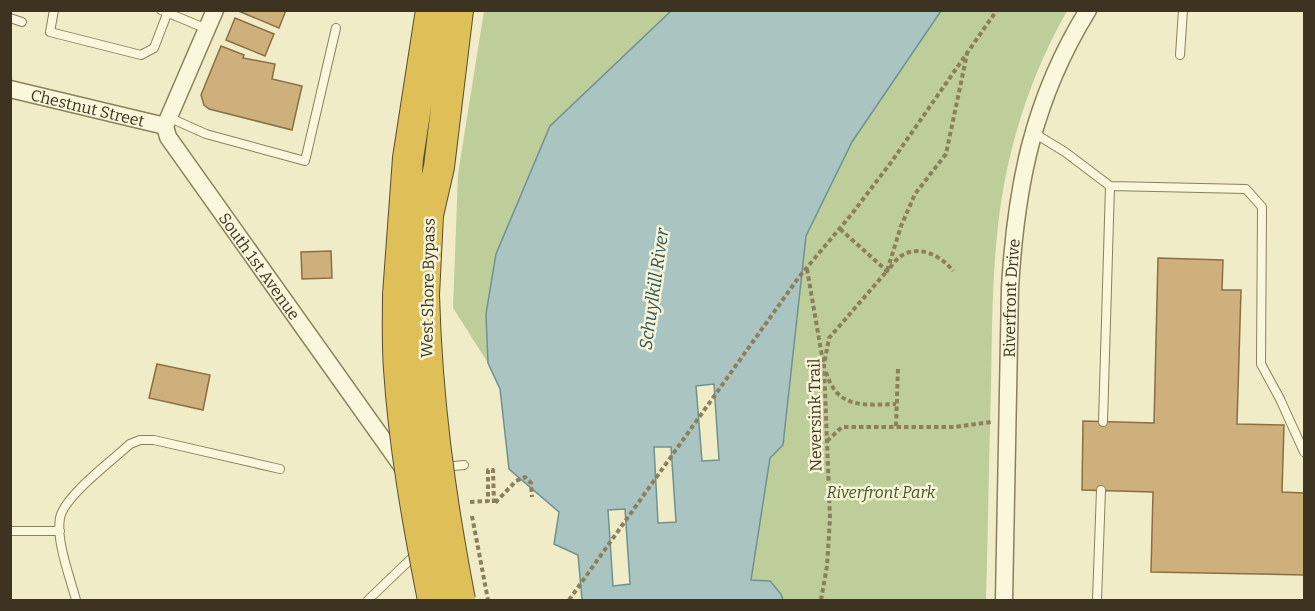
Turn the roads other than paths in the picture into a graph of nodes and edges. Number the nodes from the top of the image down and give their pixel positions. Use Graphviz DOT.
graph roads {
  1 [pos="54,10"];
  2 [pos="215,10"];
  3 [pos="416,10"];
  4 [pos="431,10"];
  5 [pos="458,10"];
  6 [pos="1088,10"];
  7 [pos="1183,10"];
  8 [pos="164,12"];
  9 [pos="10,18"];
  10 [pos="22,22"];
  11 [pos="336,28"];
  12 [pos="207,29"];
  13 [pos="1180,56"];
  14 [pos="10,89"];
  15 [pos="167,122"];
  16 [pos="1034,132"];
  17 [pos="408,158"];
  18 [pos="1110,186"];
  19 [pos="411,295"];
  20 [pos="1103,422"];
  21 [pos="1305,452"];
  22 [pos="464,465"];
  23 [pos="428,468"];
  24 [pos="280,470"];
  25 [pos="1101,490"];
  26 [pos="428,507"];
  27 [pos="10,531"];
  28 [pos="60,531"];
  29 [pos="432,537"];
  30 [pos="76,600"];
  31 [pos="368,600"];
  32 [pos="433,600"];
  33 [pos="460,600"];
  34 [pos="1004,600"];
  35 [pos="1097,600"];
  1 -- 8 [label="lane"];
  2 -- 12 [label="street"];
  3 -- 17 [label="highway"];
  4 -- 17 [label="highway, West Shore Bypass"];
  5 -- 19 [label="highway, West Shore Bypass"];
  6 -- 16 [label="street, Riverfront Drive"];
  7 -- 13 [label="lane"];
  8 -- 12 [label="lane"];
  9 -- 10 [label="lane"];
  11 -- 15 [label="lane"];
  12 -- 15 [label="street"];
  14 -- 15 [label="street, Chestnut Street"];
  15 -- 26 [label="street, South 1st Avenue"];
  16 -- 18 [label="lane"];
  16 -- 34 [label="street, Riverfront Drive"];
  17 -- 19 [label="highway, West Shore Bypass"];
  18 -- 20 [label="lane"];
  18 -- 21 [label="lane"];
  19 -- 32 [label="highway, West Shore Bypass, bridge"];
  19 -- 33 [label="highway, West Shore Bypass, bridge"];
  22 -- 23 [label="lane"];
  24 -- 28 [label="lane"];
  25 -- 35 [label="lane"];
  27 -- 28 [label="lane"];
  28 -- 30 [label="lane"];
  29 -- 31 [label="lane"];
}
